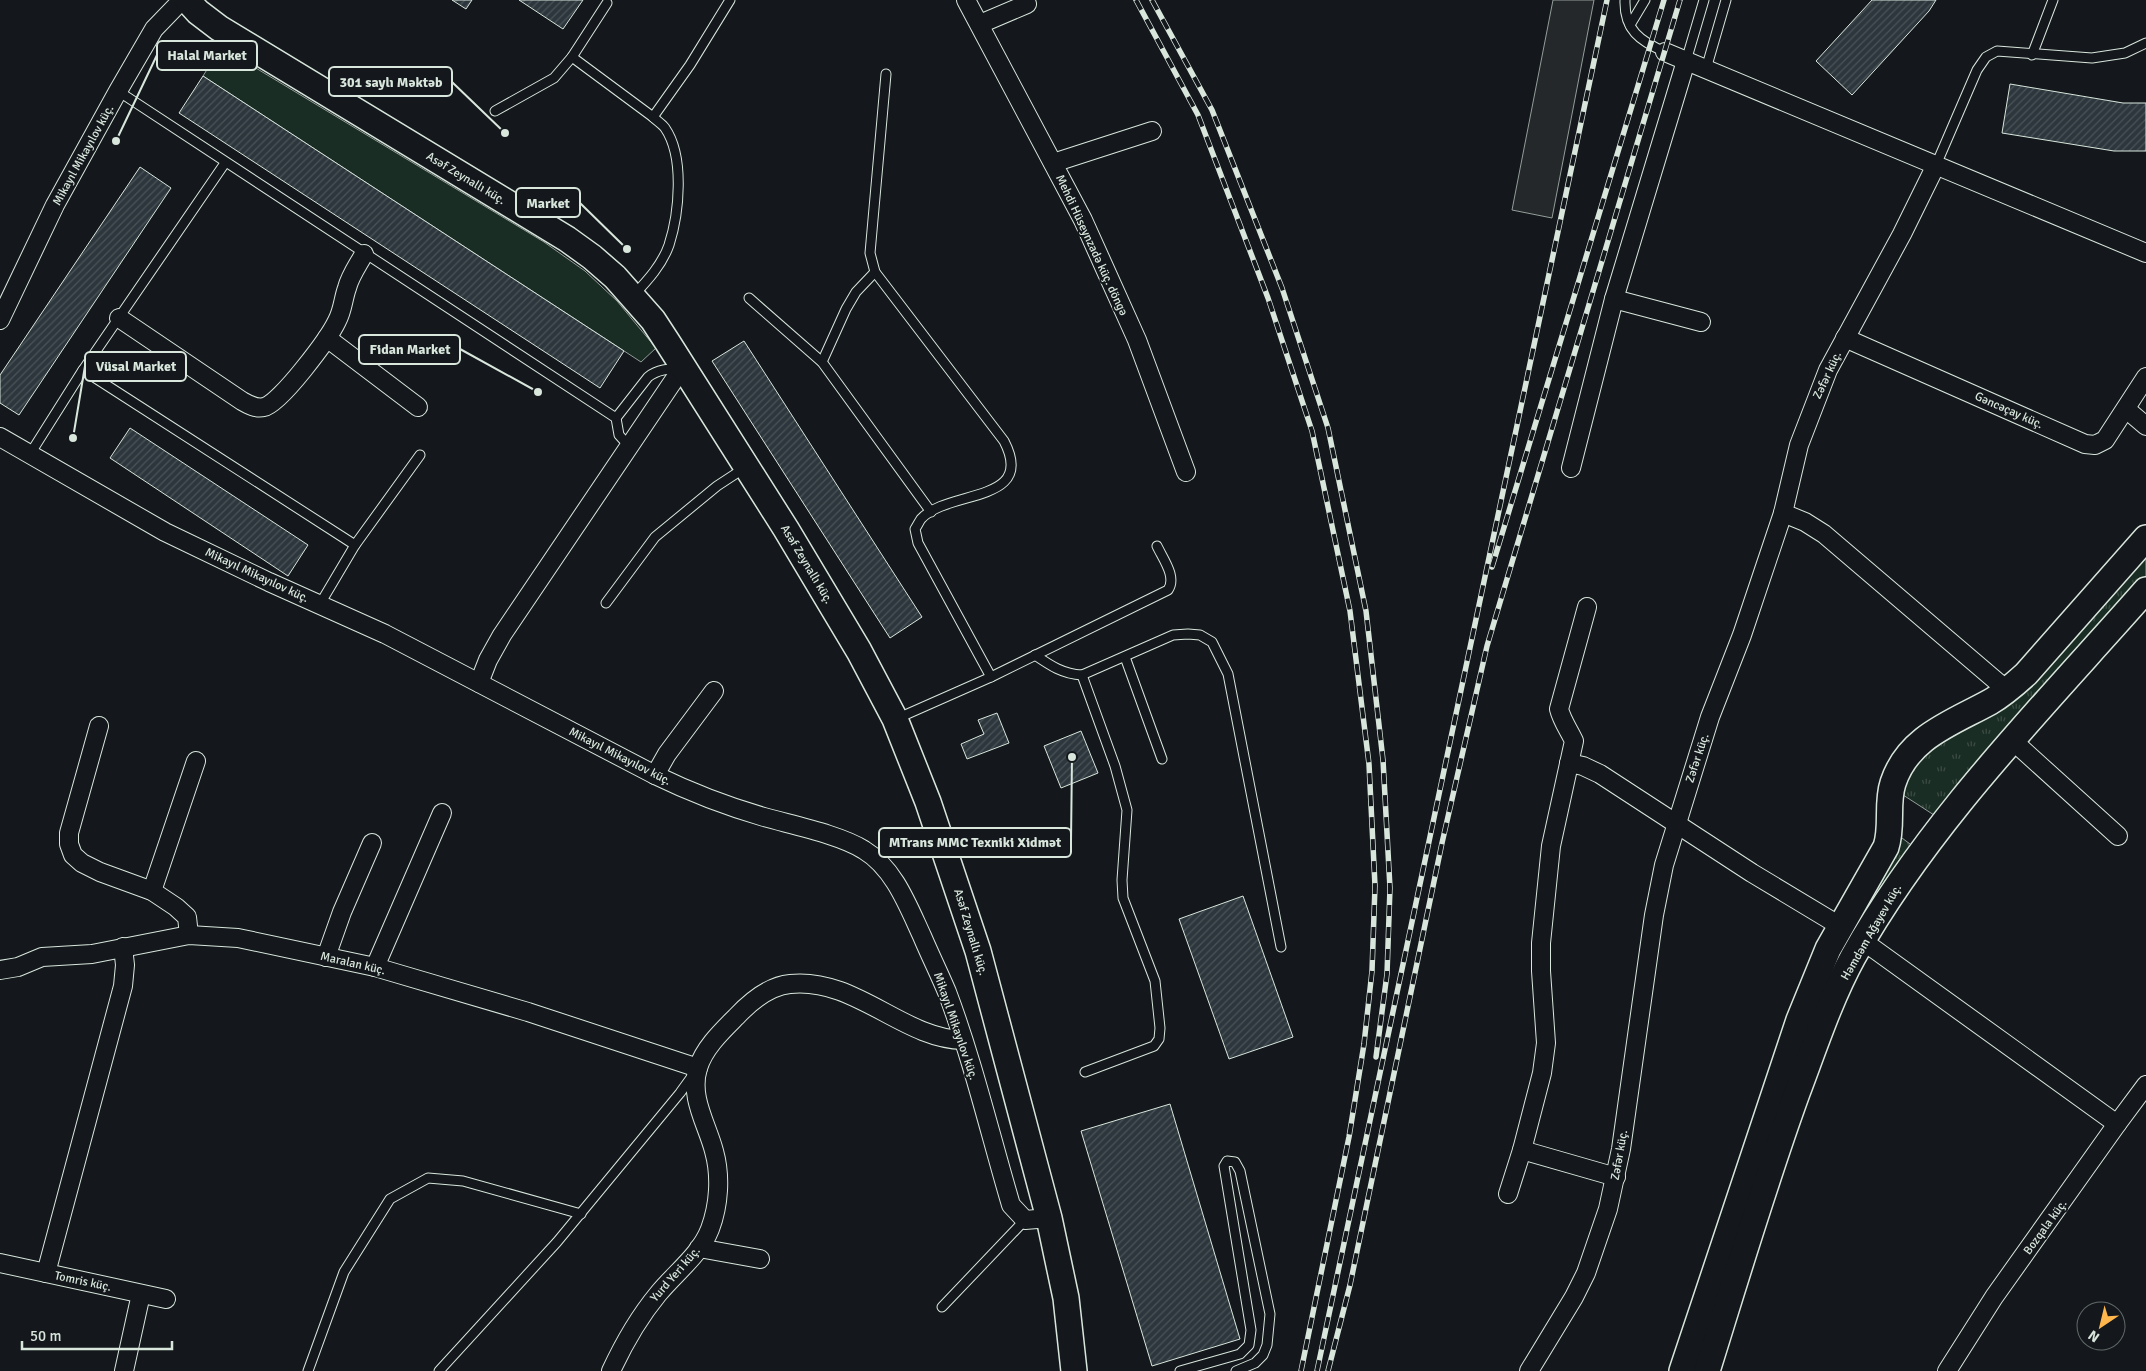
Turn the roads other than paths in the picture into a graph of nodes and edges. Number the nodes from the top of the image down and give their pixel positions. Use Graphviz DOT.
graph roads {
  1 [pos="182,0"];
  2 [pos="187,0"];
  3 [pos="730,0"];
  4 [pos="966,0"];
  5 [pos="1625,0"];
  6 [pos="1645,0"];
  7 [pos="1704,0"];
  8 [pos="1726,0"];
  9 [pos="2053,0"];
  10 [pos="607,2"];
  11 [pos="1027,4"];
  12 [pos="980,24"];
  13 [pos="1630,25"];
  14 [pos="2146,43"];
  15 [pos="1665,52"];
  16 [pos="2032,55"];
  17 [pos="572,57"];
  18 [pos="1686,61"];
  19 [pos="1706,69"];
  20 [pos="886,74"];
  21 [pos="118,91"];
  22 [pos="495,111"];
  23 [pos="653,117"];
  24 [pos="1152,131"];
  25 [pos="224,163"];
  26 [pos="1053,163"];
  27 [pos="1936,165"];
  28 [pos="2146,253"];
  29 [pos="364,254"];
  30 [pos="875,272"];
  31 [pos="633,296"];
  32 [pos="749,298"];
  33 [pos="1614,299"];
  34 [pos="118,318"];
  35 [pos="0,320"];
  36 [pos="1701,322"];
  37 [pos="327,338"];
  38 [pos="1845,338"];
  39 [pos="822,362"];
  40 [pos="684,369"];
  41 [pos="83,370"];
  42 [pos="2146,377"];
  43 [pos="418,407"];
  44 [pos="2126,410"];
  45 [pos="616,418"];
  46 [pos="2146,426"];
  47 [pos="0,437"];
  48 [pos="630,448"];
  49 [pos="30,454"];
  50 [pos="420,455"];
  51 [pos="746,467"];
  52 [pos="1571,468"];
  53 [pos="1186,472"];
  54 [pos="932,512"];
  55 [pos="1783,513"];
  56 [pos="2146,538"];
  57 [pos="355,545"];
  58 [pos="1156,546"];
  59 [pos="2146,590"];
  60 [pos="606,603"];
  61 [pos="320,604"];
  62 [pos="1587,607"];
  63 [pos="1036,655"];
  64 [pos="1125,657"];
  65 [pos="1082,675"];
  66 [pos="991,677"];
  67 [pos="479,683"];
  68 [pos="714,691"];
  69 [pos="2008,691"];
  70 [pos="895,719"];
  71 [pos="99,726"];
  72 [pos="2013,741"];
  73 [pos="1162,760"];
  74 [pos="196,762"];
  75 [pos="1569,763"];
  76 [pos="654,775"];
  77 [pos="442,814"];
  78 [pos="1676,825"];
  79 [pos="2118,836"];
  80 [pos="372,843"];
  81 [pos="152,891"];
  82 [pos="1840,926"];
  83 [pos="189,935"];
  84 [pos="1863,941"];
  85 [pos="1281,947"];
  86 [pos="123,948"];
  87 [pos="326,957"];
  88 [pos="375,967"];
  89 [pos="0,970"];
  90 [pos="963,1040"];
  91 [pos="698,1068"];
  92 [pos="1085,1072"];
  93 [pos="2146,1085"];
  94 [pos="2116,1124"];
  95 [pos="1522,1150"];
  96 [pos="1616,1177"];
  97 [pos="1508,1194"];
  98 [pos="581,1214"];
  99 [pos="1049,1218"];
  100 [pos="1024,1220"];
  101 [pos="699,1248"];
  102 [pos="760,1259"];
  103 [pos="0,1263"];
  104 [pos="46,1272"];
  105 [pos="141,1294"];
  106 [pos="166,1299"];
  107 [pos="942,1307"];
  108 [pos="124,1371"];
  109 [pos="308,1371"];
  110 [pos="439,1371"];
  111 [pos="612,1371"];
  112 [pos="1074,1371"];
  113 [pos="1180,1371"];
  114 [pos="1236,1371"];
  115 [pos="1529,1371"];
  116 [pos="1682,1371"];
  117 [pos="1707,1371"];
  118 [pos="1947,1371"];
  1 -- 21 [label="street, Mikayıl Mikayılov küç."];
  2 -- 31 [label="street, Asəf Zeynallı küç."];
  3 -- 23 [label="lane"];
  4 -- 12 [label="street, Mehdi Hüseynzadə küç. döngə"];
  5 -- 13 [label="lane"];
  6 -- 13 [label="lane"];
  7 -- 18 [label="lane"];
  8 -- 19 [label="lane"];
  9 -- 16 [label="lane"];
  10 -- 17 [label="lane"];
  11 -- 12 [label="street"];
  12 -- 26 [label="street, Mehdi Hüseynzadə küç. döngə"];
  13 -- 15 [label="lane"];
  14 -- 16 [label="lane"];
  15 -- 18 [label="street"];
  16 -- 27 [label="lane"];
  17 -- 22 [label="lane"];
  17 -- 23 [label="lane"];
  18 -- 19 [label="street"];
  18 -- 33 [label="street"];
  19 -- 27 [label="street"];
  20 -- 30 [label="lane"];
  21 -- 25 [label="lane"];
  21 -- 35 [label="street, Mikayıl Mikayılov küç."];
  23 -- 31 [label="lane"];
  24 -- 26 [label="street"];
  25 -- 29 [label="lane"];
  25 -- 34 [label="lane"];
  26 -- 53 [label="street, Mehdi Hüseynzadə küç. döngə"];
  27 -- 28 [label="street"];
  27 -- 38 [label="street, Zəfər küç."];
  29 -- 37 [label="street"];
  29 -- 45 [label="lane"];
  30 -- 39 [label="lane"];
  30 -- 54 [label="lane"];
  31 -- 40 [label="street, Asəf Zeynallı küç."];
  32 -- 39 [label="lane"];
  33 -- 36 [label="street"];
  33 -- 52 [label="street"];
  34 -- 37 [label="street"];
  34 -- 41 [label="lane"];
  37 -- 43 [label="street"];
  38 -- 44 [label="street, Gəncəçay küç."];
  38 -- 55 [label="street, Zəfər küç."];
  39 -- 54 [label="lane"];
  40 -- 45 [label="lane"];
  40 -- 48 [label="street"];
  40 -- 51 [label="street, Asəf Zeynallı küç."];
  41 -- 49 [label="lane"];
  41 -- 57 [label="lane"];
  42 -- 44 [label="street, Gəncəçay küç."];
  44 -- 46 [label="street"];
  45 -- 48 [label="lane"];
  47 -- 49 [label="street, Mikayıl Mikayılov küç."];
  48 -- 67 [label="street"];
  49 -- 61 [label="street, Mikayıl Mikayılov küç."];
  50 -- 57 [label="lane"];
  51 -- 60 [label="lane"];
  51 -- 70 [label="street, Asəf Zeynallı küç."];
  54 -- 66 [label="lane"];
  55 -- 69 [label="street"];
  55 -- 78 [label="street, Zəfər küç."];
  56 -- 69 [label="street"];
  57 -- 61 [label="lane"];
  58 -- 63 [label="lane"];
  59 -- 72 [label="street, Həmdəm Ağayev küç."];
  61 -- 67 [label="street, Mikayıl Mikayılov küç."];
  62 -- 75 [label="street"];
  63 -- 65 [label="lane"];
  63 -- 66 [label="lane"];
  64 -- 65 [label="lane"];
  64 -- 73 [label="lane"];
  64 -- 85 [label="lane"];
  65 -- 92 [label="lane"];
  66 -- 70 [label="lane"];
  67 -- 76 [label="street, Mikayıl Mikayılov küç."];
  68 -- 76 [label="street"];
  69 -- 82 [label="street"];
  70 -- 99 [label="street, Asəf Zeynallı küç."];
  71 -- 81 [label="street"];
  72 -- 79 [label="street"];
  72 -- 84 [label="street, Həmdəm Ağayev küç."];
  74 -- 81 [label="street"];
  75 -- 78 [label="street"];
  75 -- 95 [label="street"];
  76 -- 90 [label="street, Mikayıl Mikayılov küç."];
  77 -- 88 [label="street"];
  78 -- 82 [label="street"];
  78 -- 96 [label="street, Zəfər küç."];
  80 -- 87 [label="street"];
  81 -- 83 [label="street"];
  82 -- 84 [label="street"];
  82 -- 116 [label="street"];
  83 -- 86 [label="street, Maralan küç."];
  83 -- 87 [label="street, Maralan küç."];
  84 -- 94 [label="street"];
  84 -- 117 [label="street, Həmdəm Ağayev küç."];
  86 -- 89 [label="street, Maralan küç."];
  86 -- 104 [label="street"];
  87 -- 88 [label="street, Maralan küç."];
  88 -- 91 [label="street, Maralan küç."];
  90 -- 91 [label="street, Yurd Yeri küç."];
  90 -- 100 [label="street, Mikayıl Mikayılov küç."];
  91 -- 98 [label="lane"];
  91 -- 101 [label="street, Yurd Yeri küç."];
  93 -- 94 [label="street, Bozqala küç."];
  94 -- 118 [label="street, Bozqala küç."];
  95 -- 96 [label="street"];
  95 -- 97 [label="street"];
  96 -- 115 [label="street, Zəfər küç."];
  98 -- 109 [label="lane"];
  98 -- 110 [label="lane"];
  99 -- 100 [label="street"];
  99 -- 112 [label="street, Asəf Zeynallı küç."];
  100 -- 107 [label="lane"];
  101 -- 102 [label="street"];
  101 -- 111 [label="street, Yurd Yeri küç."];
  103 -- 104 [label="street, Tomris küç."];
  104 -- 105 [label="street, Tomris küç."];
  105 -- 106 [label="street, Tomris küç."];
  105 -- 108 [label="street"];
  113 -- 114 [label="lane"];
}
